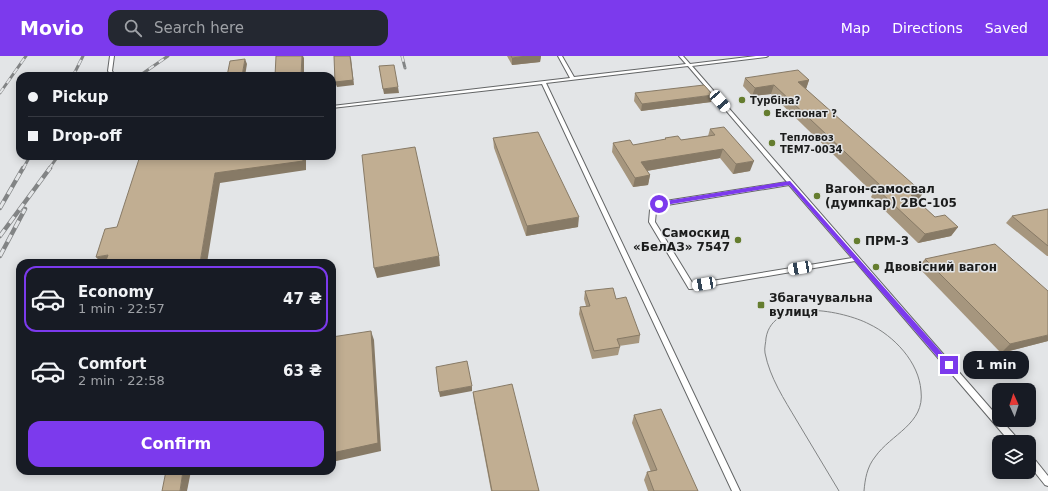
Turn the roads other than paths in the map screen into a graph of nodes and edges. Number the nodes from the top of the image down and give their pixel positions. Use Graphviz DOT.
graph roads {
  1 [pos="112,56"];
  2 [pos="560,56"];
  3 [pos="681,56"];
  4 [pos="766,56"];
  5 [pos="690,66"];
  6 [pos="111,72"];
  7 [pos="573,79"];
  8 [pos="544,83"];
  9 [pos="336,107"];
  10 [pos="790,183"];
  11 [pos="856,259"];
  12 [pos="1009,435"];
  13 [pos="1036,467"];
  14 [pos="1048,482"];
  15 [pos="736,491"];
  1 -- 6 [label="lane"];
  2 -- 7 [label="lane"];
  3 -- 5 [label="lane"];
  4 -- 5 [label="lane"];
  5 -- 7 [label="lane"];
  5 -- 10 [label="lane"];
  7 -- 8 [label="lane"];
  8 -- 9 [label="lane"];
  8 -- 15 [label="lane"];
  10 -- 11 [label="lane"];
  10 -- 11 [label="lane"];
  11 -- 12 [label="lane"];
  13 -- 14 [label="lane"];
}
